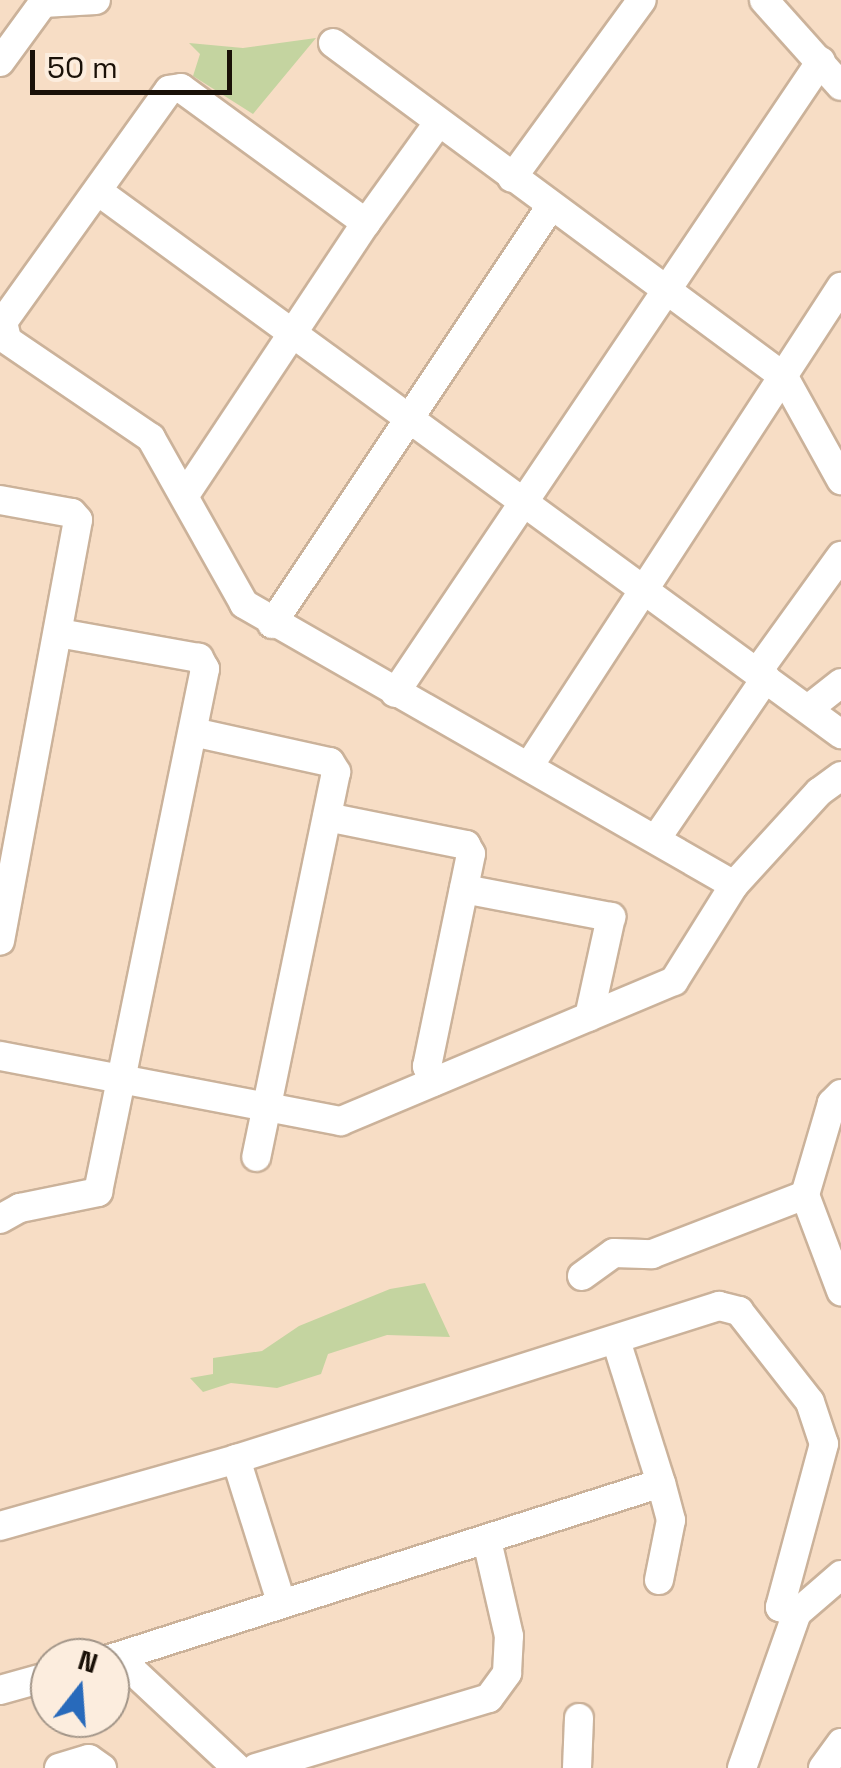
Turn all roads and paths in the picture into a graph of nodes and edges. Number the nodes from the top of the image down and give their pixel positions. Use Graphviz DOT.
graph roads {
  1 [pos="96,0"];
  2 [pos="642,0"];
  3 [pos="764,0"];
  4 [pos="10,27"];
  5 [pos="332,42"];
  6 [pos="821,60"];
  7 [pos="0,62"];
  8 [pos="841,86"];
  9 [pos="438,123"];
  10 [pos="512,178"];
  11 [pos="99,192"];
  12 [pos="551,206"];
  13 [pos="366,223"];
  14 [pos="841,287"];
  15 [pos="665,289"];
  16 [pos="292,336"];
  17 [pos="784,377"];
  18 [pos="408,418"];
  19 [pos="841,480"];
  20 [pos="184,496"];
  21 [pos="0,500"];
  22 [pos="522,503"];
  23 [pos="841,556"];
  24 [pos="641,588"];
  25 [pos="272,624"];
  26 [pos="59,633"];
  27 [pos="762,674"];
  28 [pos="841,683"];
  29 [pos="395,693"];
  30 [pos="808,709"];
  31 [pos="193,732"];
  32 [pos="841,734"];
  33 [pos="529,766"];
  34 [pos="841,776"];
  35 [pos="327,818"];
  36 [pos="656,839"];
  37 [pos="734,885"];
  38 [pos="464,889"];
  39 [pos="0,941"];
  40 [pos="589,1017"];
  41 [pos="0,1056"];
  42 [pos="122,1080"];
  43 [pos="433,1082"];
  44 [pos="841,1094"];
  45 [pos="268,1110"];
  46 [pos="256,1158"];
  47 [pos="805,1195"];
  48 [pos="0,1219"];
  49 [pos="582,1276"];
  50 [pos="841,1291"];
  51 [pos="616,1340"];
  52 [pos="236,1459"];
  53 [pos="661,1483"];
  54 [pos="0,1526"];
  55 [pos="487,1541"];
  56 [pos="841,1575"];
  57 [pos="658,1580"];
  58 [pos="281,1602"];
  59 [pos="798,1612"];
  60 [pos="130,1653"];
  61 [pos="130,1672"];
  62 [pos="30,1682"];
  63 [pos="0,1690"];
  64 [pos="578,1718"];
  65 [pos="841,1743"];
  66 [pos="60,1768"];
  67 [pos="102,1768"];
  68 [pos="237,1768"];
  69 [pos="256,1768"];
  70 [pos="577,1768"];
  71 [pos="742,1768"];
  72 [pos="823,1768"];
  1 -- 4 [label="street"];
  2 -- 10 [label="street"];
  3 -- 6 [label="street"];
  4 -- 7 [label="street"];
  5 -- 9 [label="street"];
  6 -- 8 [label="street"];
  6 -- 15 [label="street"];
  9 -- 10 [label="street"];
  9 -- 13 [label="street"];
  10 -- 12 [label="street"];
  11 -- 13 [label="street"];
  11 -- 16 [label="street"];
  11 -- 20 [label="street"];
  12 -- 15 [label="street"];
  12 -- 18 [label="street"];
  13 -- 16 [label="street"];
  14 -- 17 [label="street"];
  15 -- 17 [label="street"];
  15 -- 22 [label="street"];
  16 -- 18 [label="street"];
  16 -- 20 [label="street"];
  17 -- 19 [label="street"];
  17 -- 24 [label="street"];
  18 -- 22 [label="street"];
  18 -- 25 [label="street"];
  20 -- 25 [label="street"];
  21 -- 26 [label="street"];
  22 -- 24 [label="street"];
  22 -- 29 [label="street"];
  23 -- 27 [label="street"];
  24 -- 27 [label="street"];
  24 -- 33 [label="street"];
  25 -- 29 [label="street"];
  26 -- 31 [label="street"];
  26 -- 39 [label="street"];
  27 -- 30 [label="street"];
  27 -- 36 [label="street"];
  28 -- 30 [label="street"];
  29 -- 33 [label="street"];
  30 -- 32 [label="street"];
  31 -- 35 [label="street"];
  31 -- 42 [label="street"];
  33 -- 36 [label="street"];
  34 -- 37 [label="street"];
  35 -- 38 [label="street"];
  35 -- 45 [label="street"];
  36 -- 37 [label="street"];
  37 -- 40 [label="street"];
  38 -- 40 [label="street"];
  38 -- 43 [label="street"];
  40 -- 43 [label="street"];
  41 -- 42 [label="street"];
  42 -- 45 [label="street"];
  42 -- 48 [label="street"];
  43 -- 45 [label="street"];
  44 -- 47 [label="street"];
  45 -- 46 [label="street"];
  47 -- 49 [label="street"];
  47 -- 50 [label="street"];
  51 -- 52 [label="street"];
  51 -- 53 [label="street"];
  51 -- 59 [label="street"];
  52 -- 54 [label="street"];
  52 -- 58 [label="street"];
  53 -- 55 [label="street"];
  53 -- 57 [label="street"];
  55 -- 58 [label="street"];
  55 -- 69 [label="street"];
  56 -- 59 [label="street"];
  58 -- 60 [label="street"];
  59 -- 71 [label="street"];
  61 -- 68 [label="street"];
  62 -- 63 [label="street"];
  64 -- 70 [label="street"];
  65 -- 72 [label="street"];
  66 -- 67 [label="street"];
}
